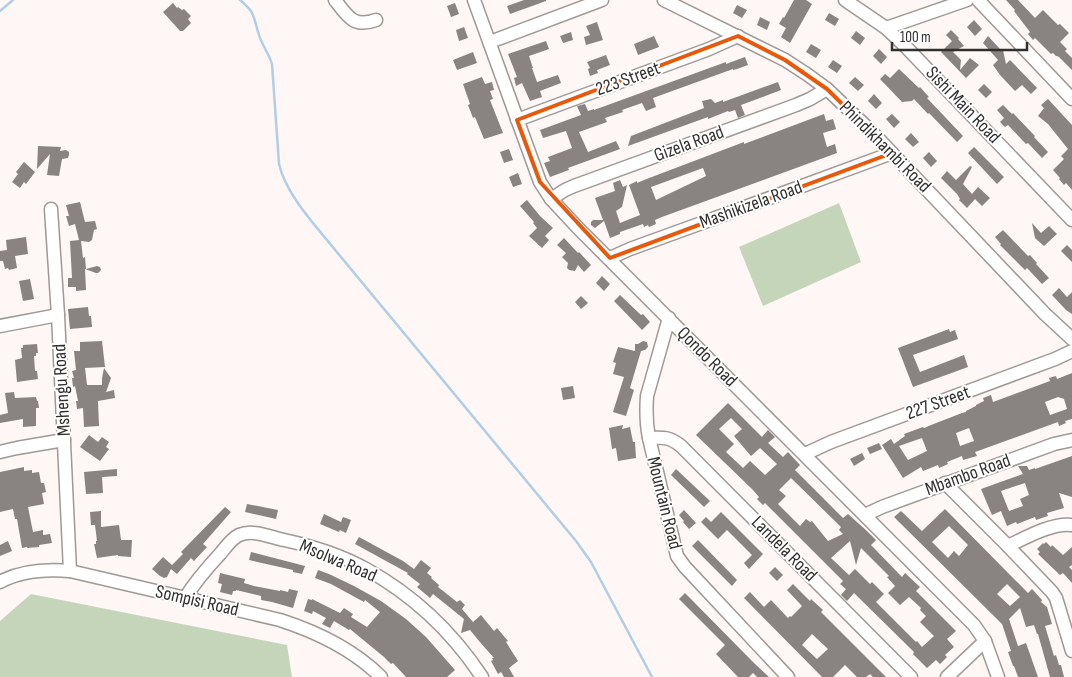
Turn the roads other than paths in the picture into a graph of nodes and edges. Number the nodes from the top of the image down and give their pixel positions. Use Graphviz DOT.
graph roads {
  1 [pos="335,0"];
  2 [pos="474,0"];
  3 [pos="602,0"];
  4 [pos="664,0"];
  5 [pos="845,0"];
  6 [pos="967,0"];
  7 [pos="978,0"];
  8 [pos="376,20"];
  9 [pos="886,28"];
  10 [pos="738,36"];
  11 [pos="490,42"];
  12 [pos="827,89"];
  13 [pos="1072,98"];
  14 [pos="517,120"];
  15 [pos="892,153"];
  16 [pos="551,199"];
  17 [pos="50,209"];
  18 [pos="1072,220"];
  19 [pos="610,258"];
  20 [pos="58,315"];
  21 [pos="669,318"];
  22 [pos="0,326"];
  23 [pos="1072,339"];
  24 [pos="1072,352"];
  25 [pos="649,438"];
  26 [pos="64,440"];
  27 [pos="1072,440"];
  28 [pos="0,452"];
  29 [pos="805,454"];
  30 [pos="945,483"];
  31 [pos="865,514"];
  32 [pos="1072,525"];
  33 [pos="1008,546"];
  34 [pos="70,571"];
  35 [pos="0,582"];
  36 [pos="185,598"];
  37 [pos="985,642"];
  38 [pos="1072,650"];
  39 [pos="381,677"];
  40 [pos="482,677"];
  41 [pos="788,677"];
  42 [pos="911,677"];
  43 [pos="947,677"];
  44 [pos="998,677"];
  1 -- 8 [label="street"];
  2 -- 11 [label="street, Qondo Road"];
  3 -- 11 [label="street"];
  4 -- 10 [label="street, Phindikhambi Road"];
  5 -- 9 [label="street, Sishi Main Road"];
  6 -- 9 [label="street"];
  7 -- 13 [label="street"];
  9 -- 18 [label="street, Sishi Main Road"];
  10 -- 12 [label="street, Phindikhambi Road"];
  10 -- 14 [label="street, 223 Street"];
  11 -- 14 [label="street, Qondo Road"];
  12 -- 15 [label="street, Phindikhambi Road"];
  12 -- 16 [label="street, Gizela Road"];
  14 -- 16 [label="street, Qondo Road"];
  15 -- 19 [label="street, Mashikizela Road"];
  15 -- 23 [label="street, Phindikhambi Road"];
  16 -- 19 [label="street, Qondo Road"];
  17 -- 20 [label="street, Mshengu Road"];
  19 -- 21 [label="street, Qondo Road"];
  20 -- 22 [label="street"];
  20 -- 26 [label="street, Mshengu Road"];
  21 -- 25 [label="street, Mountain Road"];
  21 -- 29 [label="street, Qondo Road"];
  24 -- 29 [label="street, 227 Street"];
  25 -- 41 [label="street, Mountain Road"];
  25 -- 42 [label="street, Landela Road"];
  26 -- 28 [label="street"];
  26 -- 34 [label="street, Mshengu Road"];
  27 -- 30 [label="street, Mbambo Road"];
  29 -- 31 [label="street, Qondo Road"];
  30 -- 31 [label="street, Mbambo Road"];
  30 -- 33 [label="street"];
  31 -- 37 [label="street, Qondo Road"];
  32 -- 33 [label="street"];
  33 -- 38 [label="street"];
  34 -- 35 [label="street, Sompisi Road"];
  34 -- 36 [label="street, Sompisi Road"];
  36 -- 39 [label="street, Sompisi Road"];
  36 -- 40 [label="street, Msolwa Road"];
  37 -- 43 [label="street"];
  37 -- 44 [label="street, Qondo Road"];
}
